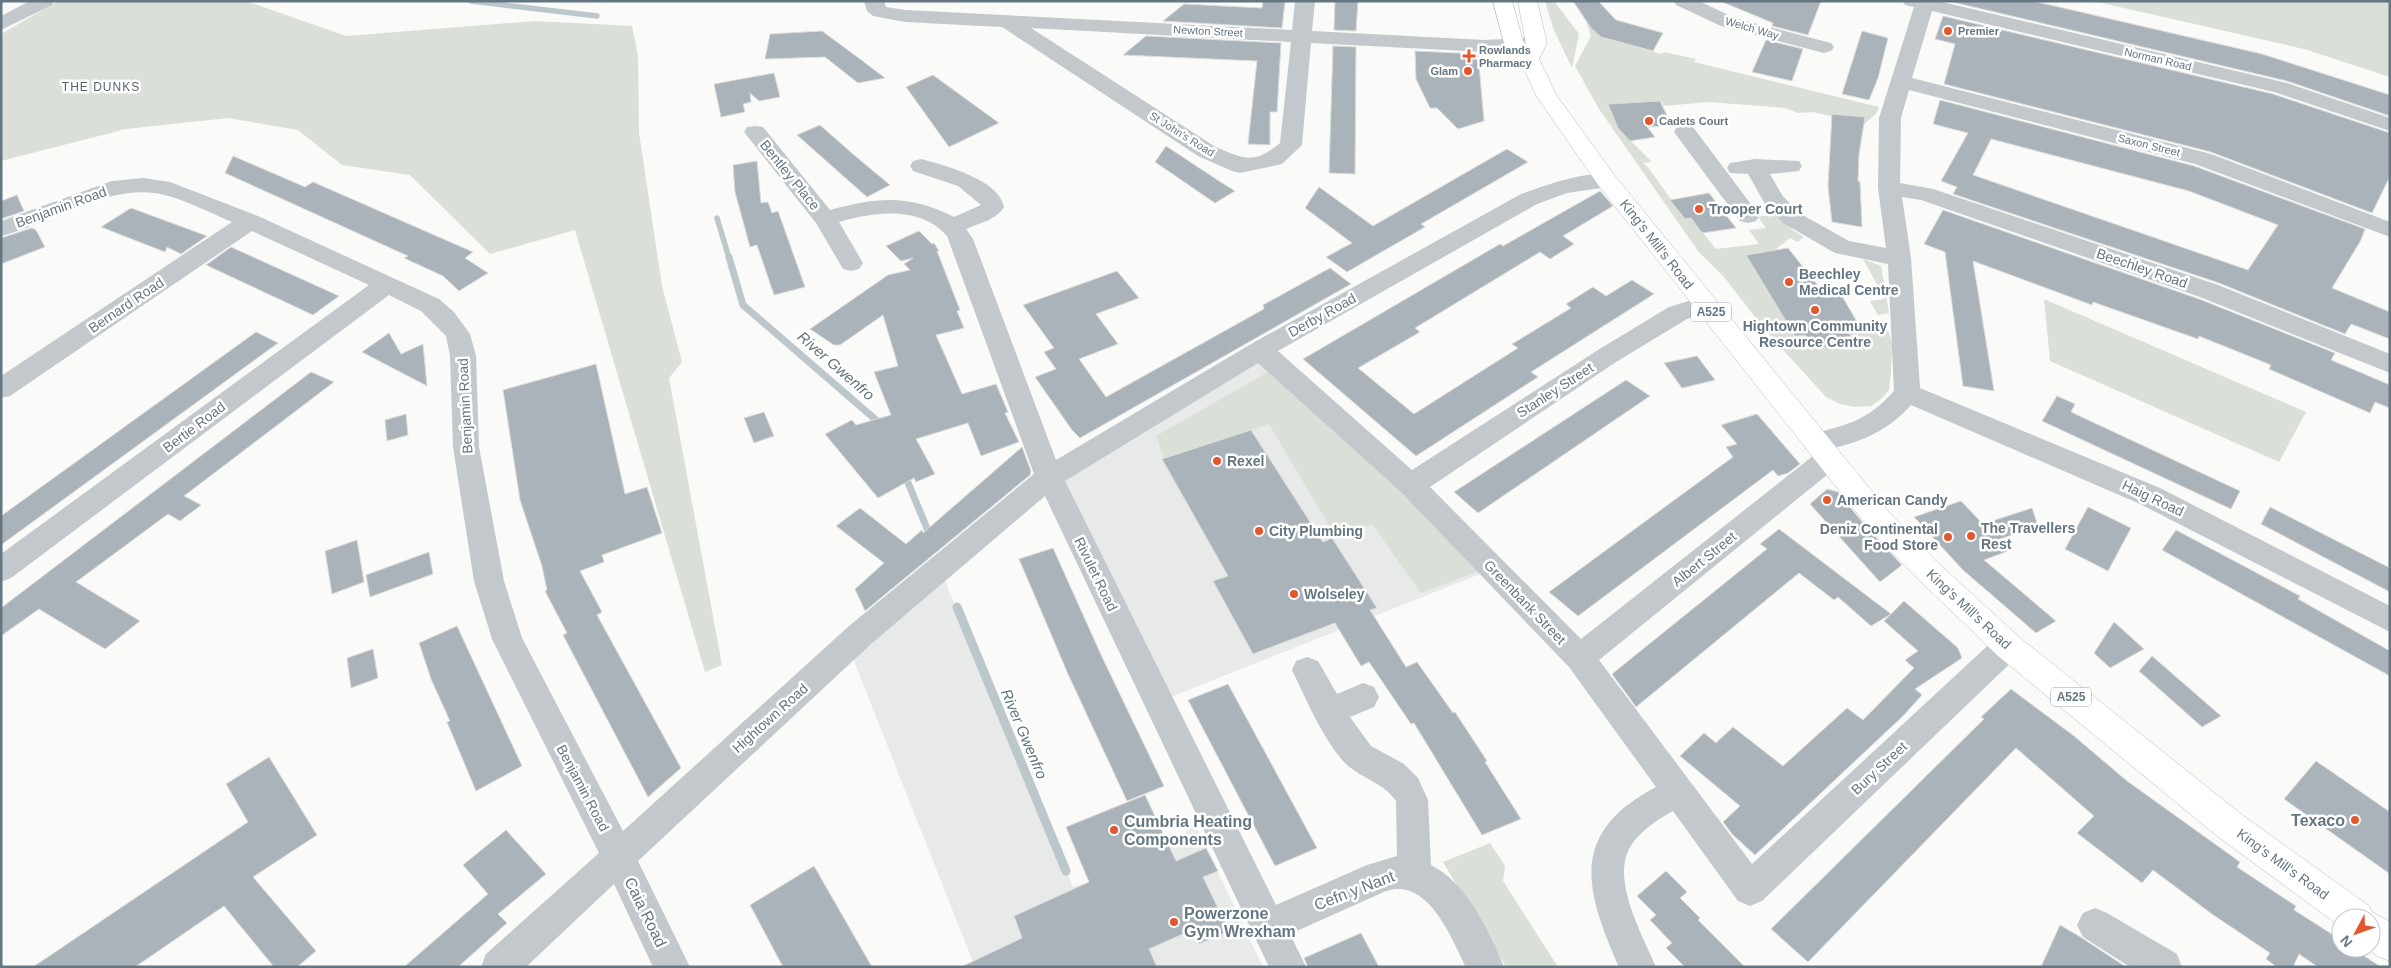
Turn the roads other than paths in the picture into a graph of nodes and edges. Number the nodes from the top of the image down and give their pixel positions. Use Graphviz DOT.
graph roads {
  1 [pos="45,1"];
  2 [pos="1305,1"];
  3 [pos="1502,1"];
  4 [pos="1526,1"];
  5 [pos="1683,1"];
  6 [pos="1920,2"];
  7 [pos="877,7"];
  8 [pos="1007,21"];
  9 [pos="1,24"];
  10 [pos="1301,36"];
  11 [pos="1514,43"];
  12 [pos="1824,45"];
  13 [pos="1533,51"];
  14 [pos="1902,82"];
  15 [pos="2390,125"];
  16 [pos="755,132"];
  17 [pos="1685,132"];
  18 [pos="921,166"];
  19 [pos="1755,166"];
  20 [pos="1791,166"];
  21 [pos="1714,170"];
  22 [pos="1608,181"];
  23 [pos="1889,188"];
  24 [pos="1748,216"];
  25 [pos="825,219"];
  26 [pos="250,221"];
  27 [pos="953,226"];
  28 [pos="1,229"];
  29 [pos="2390,230"];
  30 [pos="1899,258"];
  31 [pos="851,263"];
  32 [pos="387,284"];
  33 [pos="1705,304"];
  34 [pos="1260,350"];
  35 [pos="2390,364"];
  36 [pos="1,388"];
  37 [pos="1907,393"];
  38 [pos="1821,451"];
  39 [pos="1050,477"];
  40 [pos="1411,484"];
  41 [pos="1,570"];
  42 [pos="2390,620"];
  43 [pos="2008,646"];
  44 [pos="1580,658"];
  45 [pos="1307,670"];
  46 [pos="1363,697"];
  47 [pos="1331,711"];
  48 [pos="1678,792"];
  49 [pos="620,858"];
  50 [pos="1414,874"];
  51 [pos="1750,889"];
  52 [pos="2343,908"];
  53 [pos="1268,926"];
  54 [pos="2095,926"];
  55 [pos="499,967"];
  56 [pos="672,967"];
  57 [pos="1288,967"];
  58 [pos="1486,967"];
  59 [pos="1638,967"];
  60 [pos="2164,967"];
  1 -- 9 [label="street"];
  2 -- 10 [label="street, St John's Road"];
  3 -- 11 [label="main road, King's Mill's Road / A525"];
  4 -- 13 [label="main road, King's Mill's Road / A525"];
  5 -- 12 [label="street, Welch Way"];
  6 -- 14 [label="street"];
  6 -- 15 [label="street, Norman Road"];
  7 -- 8 [label="street, Newton Street"];
  8 -- 10 [label="street, Newton Street"];
  8 -- 10 [label="street, St John's Road"];
  10 -- 11 [label="street, Newton Street"];
  11 -- 13 [label="main road, King's Mill's Road / A525"];
  13 -- 22 [label="main road, King's Mill's Road / A525"];
  14 -- 23 [label="street"];
  14 -- 29 [label="street, Saxon Street"];
  16 -- 25 [label="street, Bentley Place"];
  17 -- 21 [label="street"];
  18 -- 27 [label="street"];
  19 -- 20 [label="street"];
  19 -- 21 [label="street"];
  19 -- 30 [label="street"];
  21 -- 24 [label="street"];
  22 -- 33 [label="main road, King's Mill's Road / A525"];
  22 -- 34 [label="street, Derby Road"];
  23 -- 30 [label="street"];
  23 -- 35 [label="street, Beechley Road"];
  25 -- 27 [label="street, Bentley Place"];
  25 -- 31 [label="street, Bentley Place"];
  26 -- 28 [label="street, Benjamin Road"];
  26 -- 32 [label="street, Benjamin Road"];
  26 -- 36 [label="street, Bernard Road"];
  27 -- 39 [label="street, Rivulet Road"];
  30 -- 37 [label="street"];
  32 -- 41 [label="street, Bertie Road"];
  32 -- 49 [label="street, Benjamin Road"];
  33 -- 38 [label="main road, King's Mill's Road / A525"];
  33 -- 40 [label="street, Stanley Street"];
  34 -- 39 [label="street, Derby Road"];
  34 -- 40 [label="street, Greenbank Street"];
  37 -- 38 [label="street"];
  37 -- 42 [label="street, Haig Road"];
  38 -- 43 [label="main road, King's Mill's Road / A525"];
  38 -- 44 [label="street, Albert Street"];
  39 -- 49 [label="street, Hightown Road"];
  39 -- 53 [label="street, Rivulet Road"];
  40 -- 44 [label="street, Greenbank Street"];
  43 -- 51 [label="street, Bury Street"];
  43 -- 52 [label="main road, King's Mill's Road / A525"];
  44 -- 48 [label="street, Greenbank Street"];
  45 -- 47 [label="street, Cefn y Nant"];
  46 -- 47 [label="street"];
  47 -- 50 [label="street, Cefn y Nant"];
  48 -- 51 [label="street, Greenbank Street"];
  48 -- 59 [label="street"];
  49 -- 55 [label="street, Hightown Road"];
  49 -- 56 [label="street, Caia Road"];
  50 -- 53 [label="street, Cefn y Nant"];
  50 -- 58 [label="street, Cefn y Nant"];
  53 -- 57 [label="street, Rivulet Road"];
  54 -- 60 [label="street"];
}
